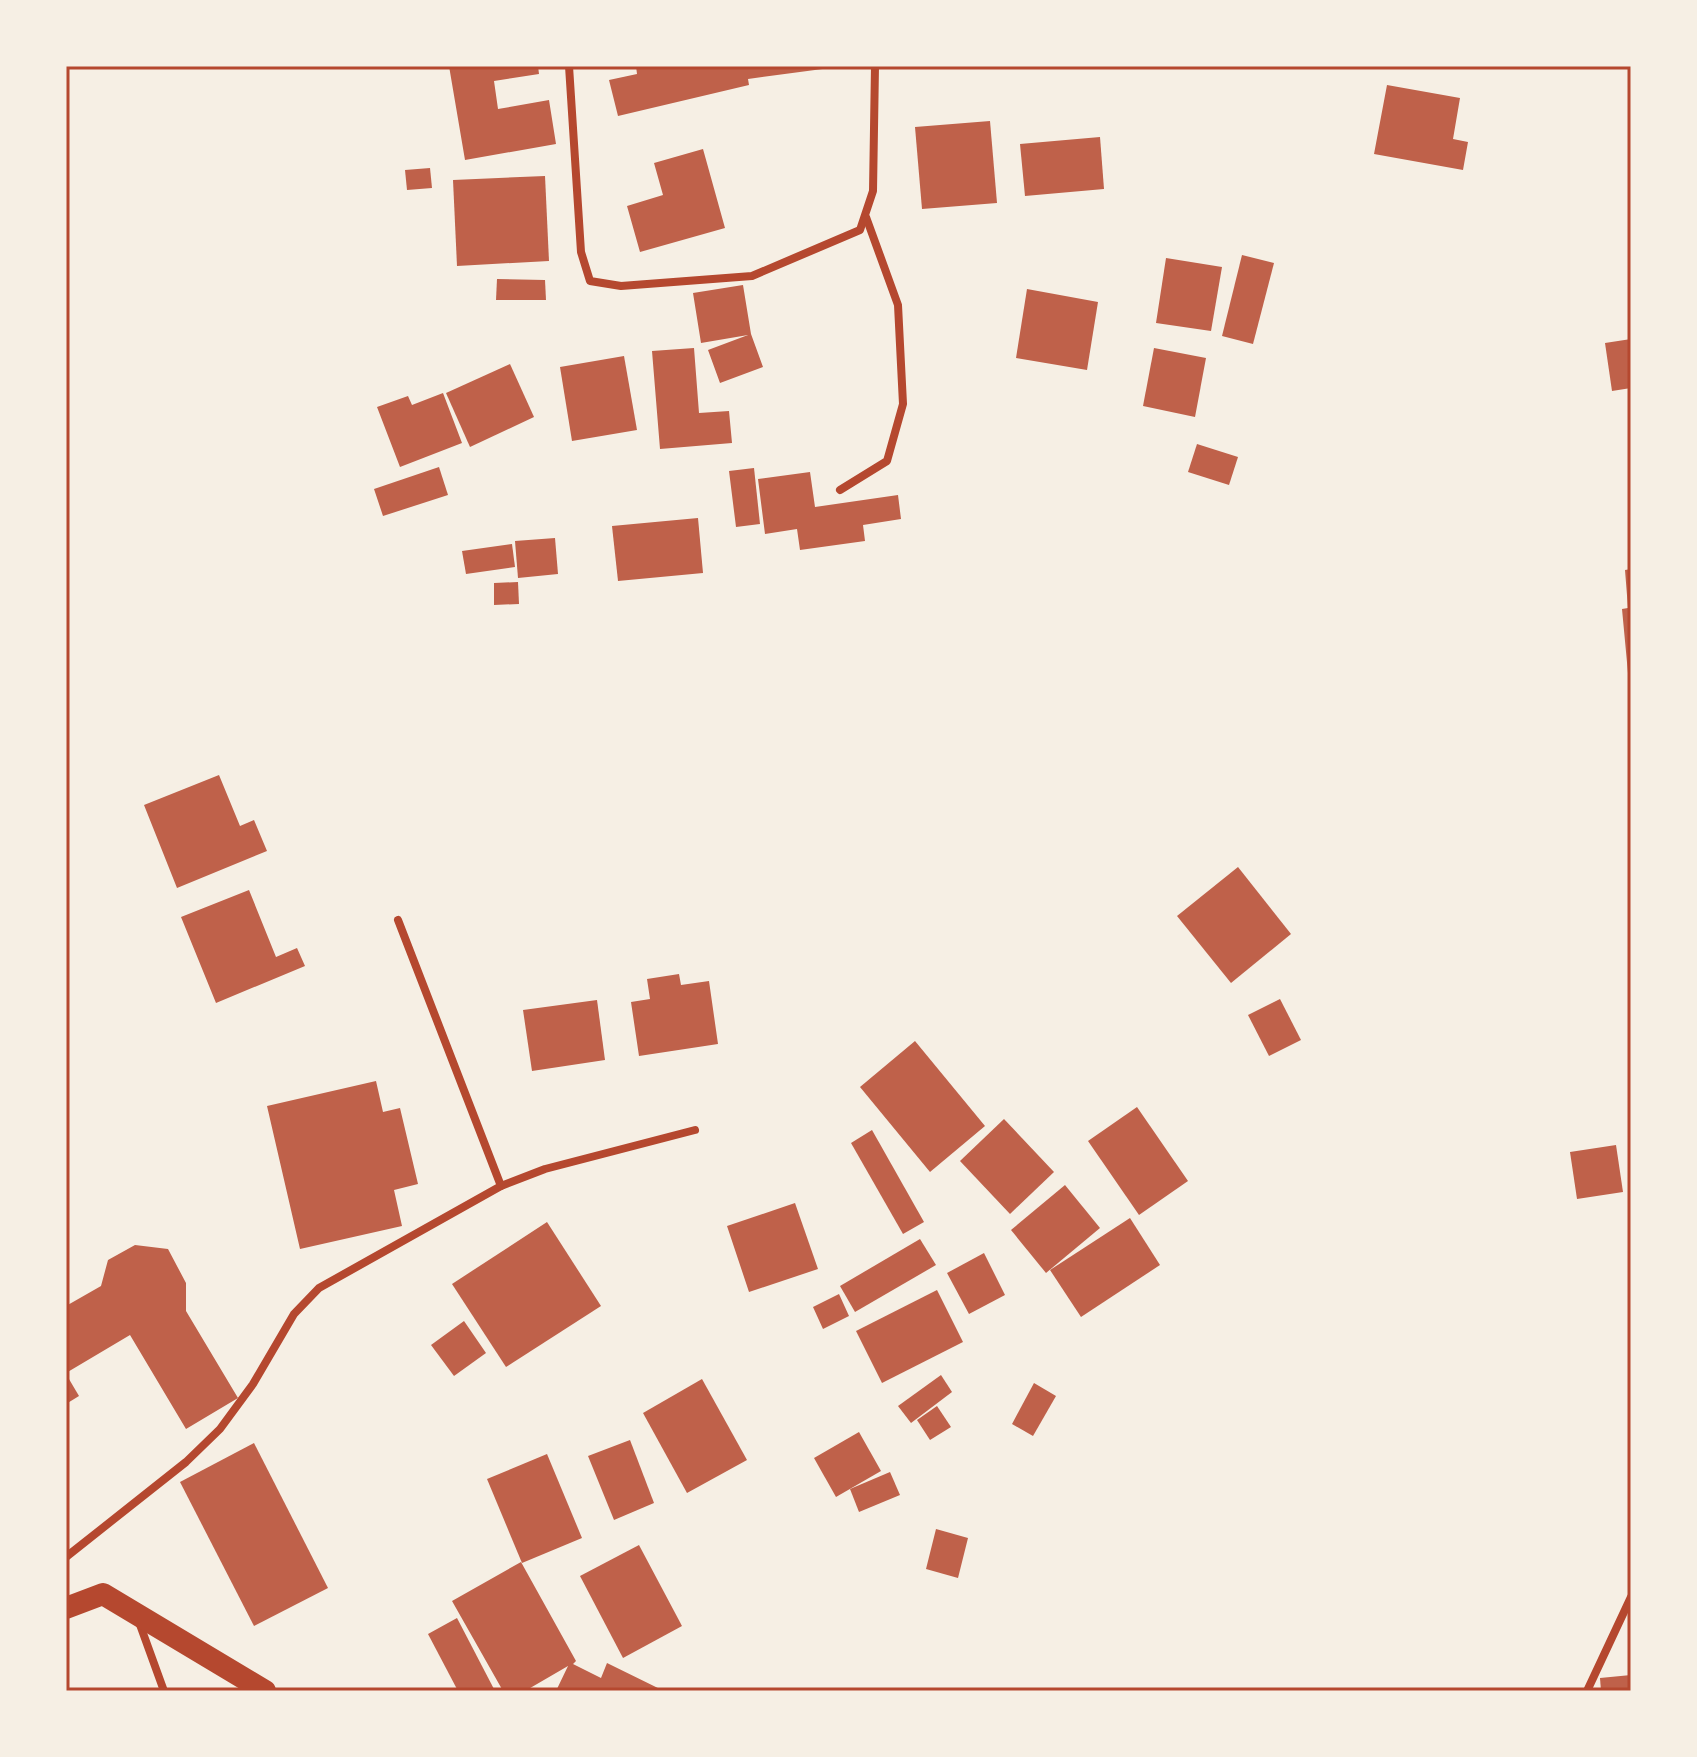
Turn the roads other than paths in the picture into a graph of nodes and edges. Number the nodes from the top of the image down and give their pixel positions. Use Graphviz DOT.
graph roads {
  1 [pos="569,66"];
  2 [pos="875,66"];
  3 [pos="866,216"];
  4 [pos="840,490"];
  5 [pos="398,920"];
  6 [pos="695,1130"];
  7 [pos="501,1186"];
  8 [pos="66,1557"];
  9 [pos="1631,1597"];
  10 [pos="66,1608"];
  11 [pos="136,1614"];
  12 [pos="164,1691"];
  13 [pos="265,1691"];
  14 [pos="1587,1691"];
  1 -- 3 [label="street"];
  2 -- 3 [label="street"];
  3 -- 4 [label="street"];
  5 -- 7 [label="street"];
  6 -- 7 [label="street"];
  7 -- 8 [label="street"];
  9 -- 14 [label="street"];
  10 -- 11 [label="highway"];
  11 -- 12 [label="street"];
  11 -- 13 [label="highway"];
}
